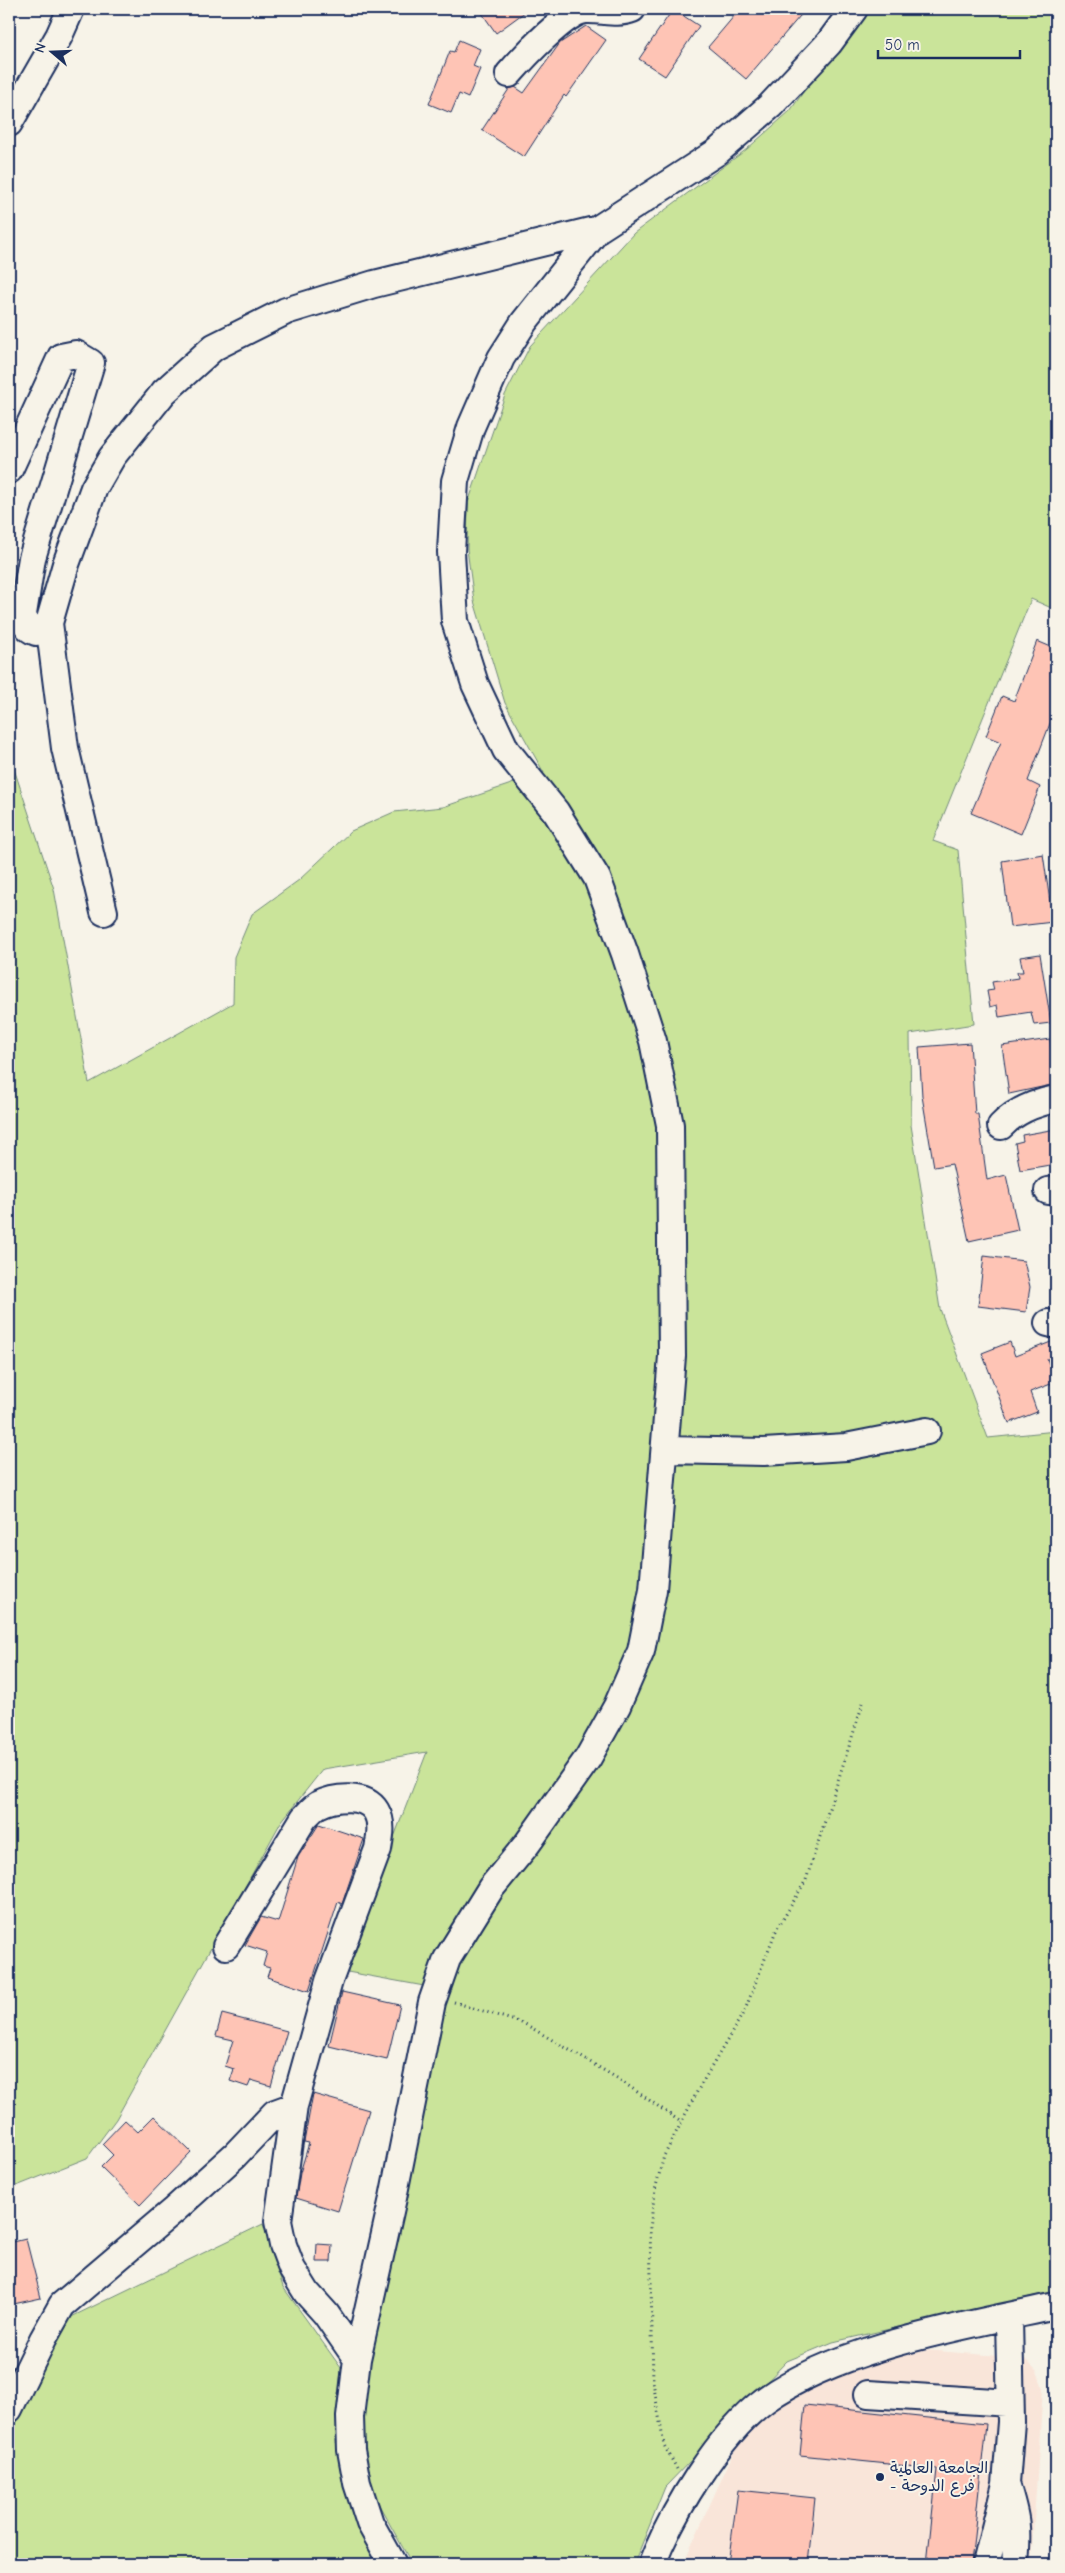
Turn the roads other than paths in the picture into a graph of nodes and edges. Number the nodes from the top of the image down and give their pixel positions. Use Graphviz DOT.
graph roads {
  1 [pos="71,9"];
  2 [pos="632,9"];
  3 [pos="854,9"];
  4 [pos="509,74"];
  5 [pos="9,123"];
  6 [pos="598,230"];
  7 [pos="9,470"];
  8 [pos="48,623"];
  9 [pos="104,912"];
  10 [pos="1056,1099"];
  11 [pos="1002,1126"];
  12 [pos="927,1430"];
  13 [pos="666,1450"];
  14 [pos="226,1946"];
  15 [pos="294,2106"];
  16 [pos="1056,2306"];
  17 [pos="1009,2317"];
  18 [pos="357,2359"];
  19 [pos="868,2394"];
  20 [pos="1010,2404"];
  21 [pos="9,2409"];
  22 [pos="1006,2484"];
  23 [pos="393,2564"];
  24 [pos="652,2564"];
  25 [pos="986,2564"];
  26 [pos="1015,2564"];
  1 -- 5 [label="street"];
  2 -- 4 [label="street"];
  3 -- 6 [label="street"];
  6 -- 8 [label="street"];
  6 -- 13 [label="street"];
  7 -- 8 [label="street"];
  8 -- 9 [label="street"];
  10 -- 11 [label="street"];
  12 -- 13 [label="street"];
  13 -- 18 [label="street"];
  14 -- 15 [label="street"];
  15 -- 18 [label="street"];
  15 -- 21 [label="street"];
  16 -- 17 [label="street"];
  17 -- 20 [label="street"];
  17 -- 24 [label="street"];
  18 -- 23 [label="street"];
  19 -- 20 [label="street"];
  20 -- 22 [label="street"];
  22 -- 25 [label="street"];
  22 -- 26 [label="street"];
}
